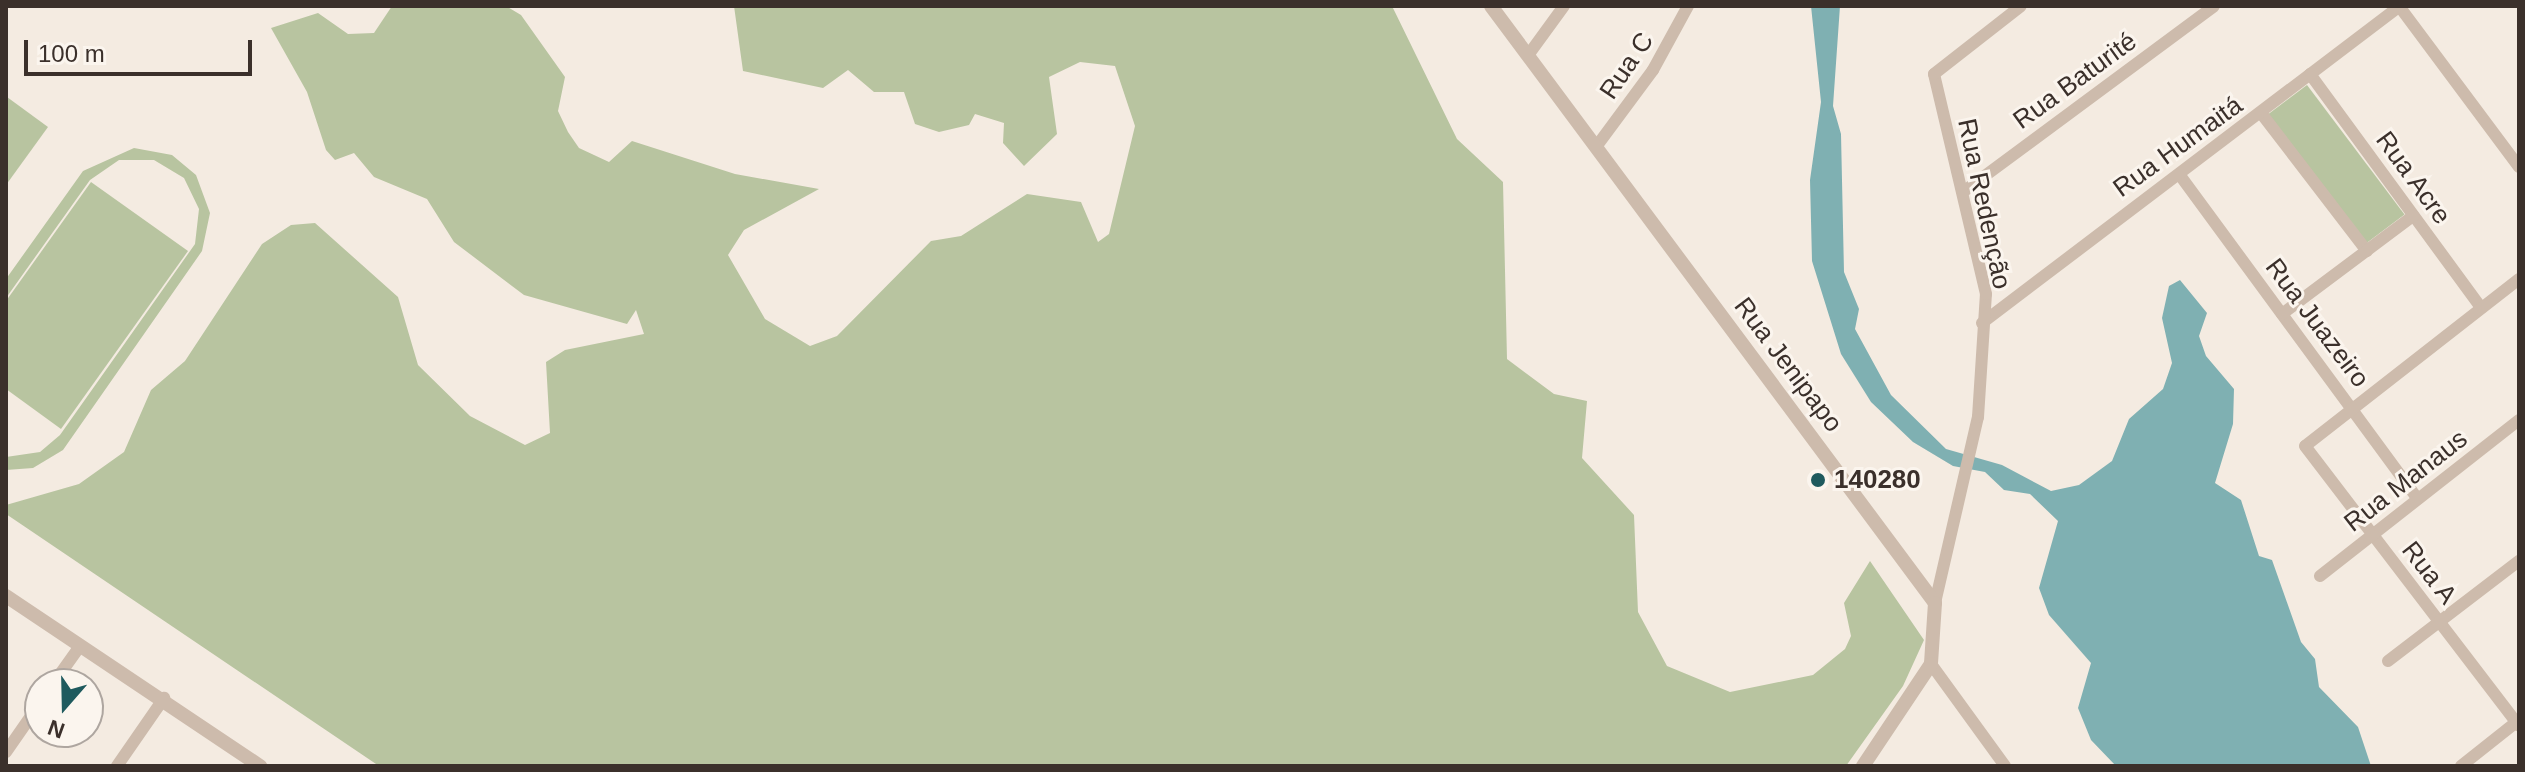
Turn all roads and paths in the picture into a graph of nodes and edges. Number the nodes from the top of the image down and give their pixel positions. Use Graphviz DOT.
graph roads {
  1 [pos="1491,6"];
  2 [pos="1564,6"];
  3 [pos="1688,6"];
  4 [pos="2214,6"];
  5 [pos="2400,6"];
  6 [pos="2016,8"];
  7 [pos="1529,54"];
  8 [pos="2310,74"];
  9 [pos="2261,113"];
  10 [pos="1596,147"];
  11 [pos="2519,167"];
  12 [pos="2179,174"];
  13 [pos="1963,192"];
  14 [pos="2413,216"];
  15 [pos="2367,251"];
  16 [pos="2519,279"];
  17 [pos="2481,308"];
  18 [pos="2282,314"];
  19 [pos="1982,323"];
  20 [pos="2351,407"];
  21 [pos="2519,420"];
  22 [pos="2418,499"];
  23 [pos="2372,535"];
  24 [pos="2519,561"];
  25 [pos="2320,576"];
  26 [pos="6,596"];
  27 [pos="1935,603"];
  28 [pos="2440,622"];
  29 [pos="80,646"];
  30 [pos="2388,661"];
  31 [pos="1931,664"];
  32 [pos="64,668"];
  33 [pos="164,698"];
  34 [pos="2518,723"];
  35 [pos="24,726"];
  36 [pos="6,752"];
  37 [pos="1995,754"];
  38 [pos="253,763"];
  39 [pos="117,766"];
  40 [pos="1863,766"];
  41 [pos="1986,766"];
  42 [pos="2005,766"];
  43 [pos="2461,766"];
  1 -- 7 [label="street, Rua Jenipapo"];
  2 -- 7 [label="street"];
  3 -- 10 [label="street, Rua C"];
  4 -- 13 [label="street, Rua Baturité"];
  5 -- 8 [label="street, Rua Humaitá"];
  5 -- 11 [label="street"];
  6 -- 13 [label="street, Rua Redenção"];
  7 -- 10 [label="street, Rua Jenipapo"];
  8 -- 9 [label="street, Rua Humaitá"];
  8 -- 14 [label="street, Rua Acre"];
  9 -- 12 [label="street, Rua Humaitá"];
  9 -- 15 [label="street"];
  10 -- 27 [label="street, Rua Jenipapo"];
  12 -- 18 [label="street, Rua Juazeiro"];
  12 -- 19 [label="street, Rua Humaitá"];
  13 -- 19 [label="street, Rua Redenção"];
  14 -- 15 [label="street"];
  14 -- 17 [label="street, Rua Acre"];
  15 -- 18 [label="street"];
  16 -- 17 [label="street"];
  17 -- 20 [label="street"];
  18 -- 20 [label="street, Rua Juazeiro"];
  19 -- 27 [label="street, Rua Redenção"];
  20 -- 22 [label="street, Rua Juazeiro"];
  20 -- 23 [label="street, Rua A"];
  21 -- 22 [label="street, Rua Manaus"];
  22 -- 23 [label="street, Rua Manaus"];
  23 -- 25 [label="street, Rua Manaus"];
  23 -- 28 [label="street, Rua A"];
  24 -- 28 [label="street"];
  26 -- 29 [label="street"];
  27 -- 31 [label="street"];
  28 -- 30 [label="street"];
  28 -- 34 [label="street, Rua A"];
  29 -- 32 [label="street"];
  29 -- 33 [label="street"];
  31 -- 37 [label="street"];
  31 -- 40 [label="street"];
  33 -- 38 [label="street"];
  33 -- 39 [label="street"];
  34 -- 43 [label="street"];
  35 -- 36 [label="street"];
  37 -- 41 [label="street"];
  37 -- 42 [label="street"];
}
